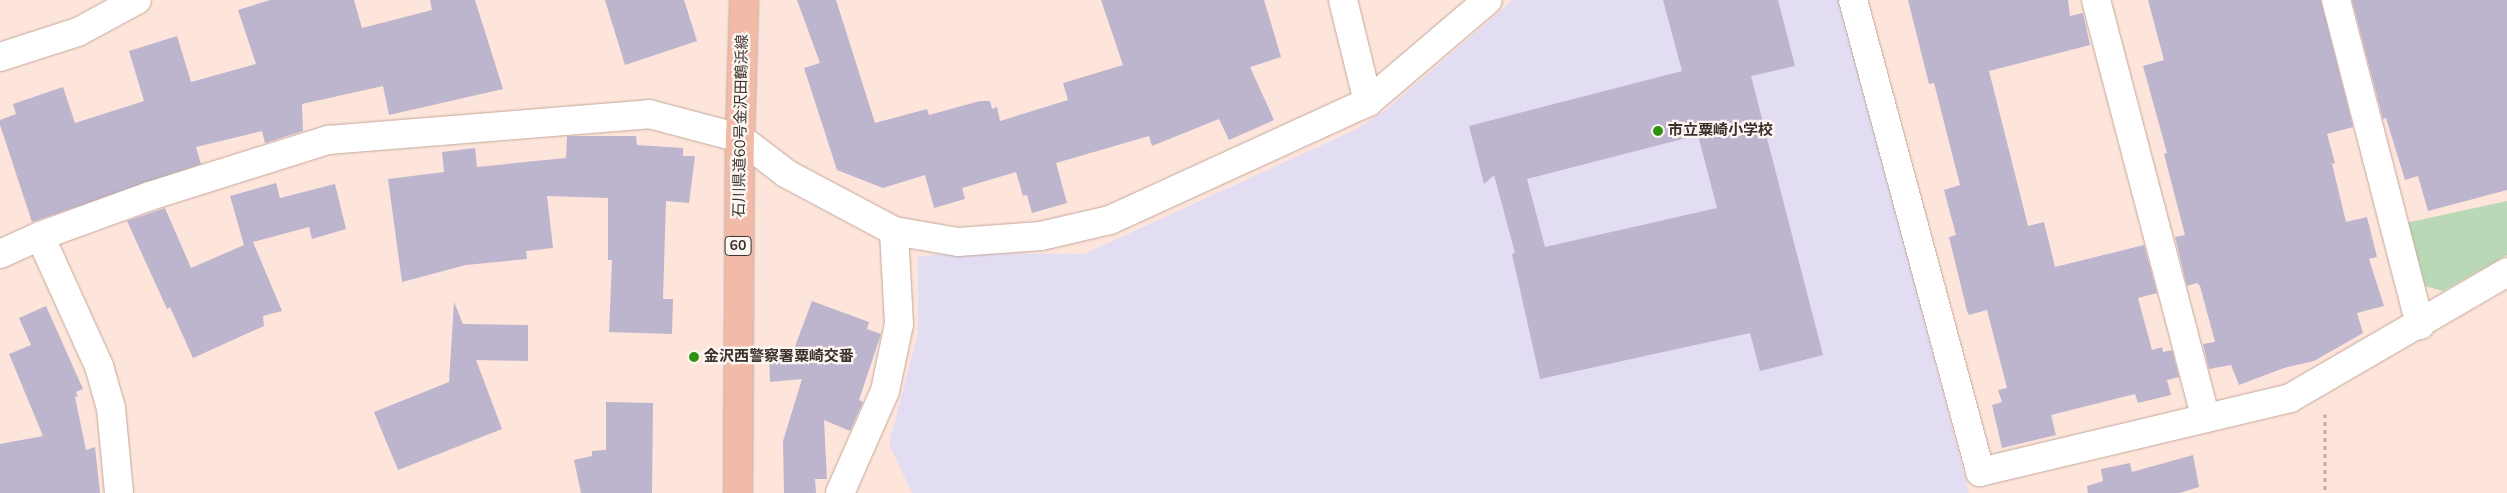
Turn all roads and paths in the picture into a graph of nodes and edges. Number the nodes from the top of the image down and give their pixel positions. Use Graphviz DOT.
graph roads {
  1 [pos="137,0"];
  2 [pos="744,0"];
  3 [pos="1343,0"];
  4 [pos="1488,0"];
  5 [pos="1853,0"];
  6 [pos="2096,0"];
  7 [pos="2336,0"];
  8 [pos="0,56"];
  9 [pos="1368,102"];
  10 [pos="740,138"];
  11 [pos="894,231"];
  12 [pos="40,236"];
  13 [pos="0,254"];
  14 [pos="2507,272"];
  15 [pos="2420,325"];
  16 [pos="2325,378"];
  17 [pos="2206,418"];
  18 [pos="119,493"];
  19 [pos="738,493"];
  20 [pos="840,493"];
  21 [pos="2325,493"];
  1 -- 8 [label="street"];
  2 -- 10 [label="main road, 石川県道60号金沢田鶴浜線 / 60"];
  3 -- 9 [label="street"];
  4 -- 9 [label="street"];
  5 -- 17 [label="street"];
  6 -- 17 [label="street"];
  7 -- 15 [label="street"];
  9 -- 11 [label="street"];
  10 -- 11 [label="street"];
  10 -- 12 [label="street"];
  10 -- 19 [label="main road, 石川県道60号金沢田鶴浜線 / 60"];
  11 -- 20 [label="street"];
  12 -- 13 [label="street"];
  12 -- 18 [label="street"];
  14 -- 15 [label="street"];
  15 -- 16 [label="street"];
  16 -- 17 [label="street"];
  16 -- 21 [label="path"];
}
